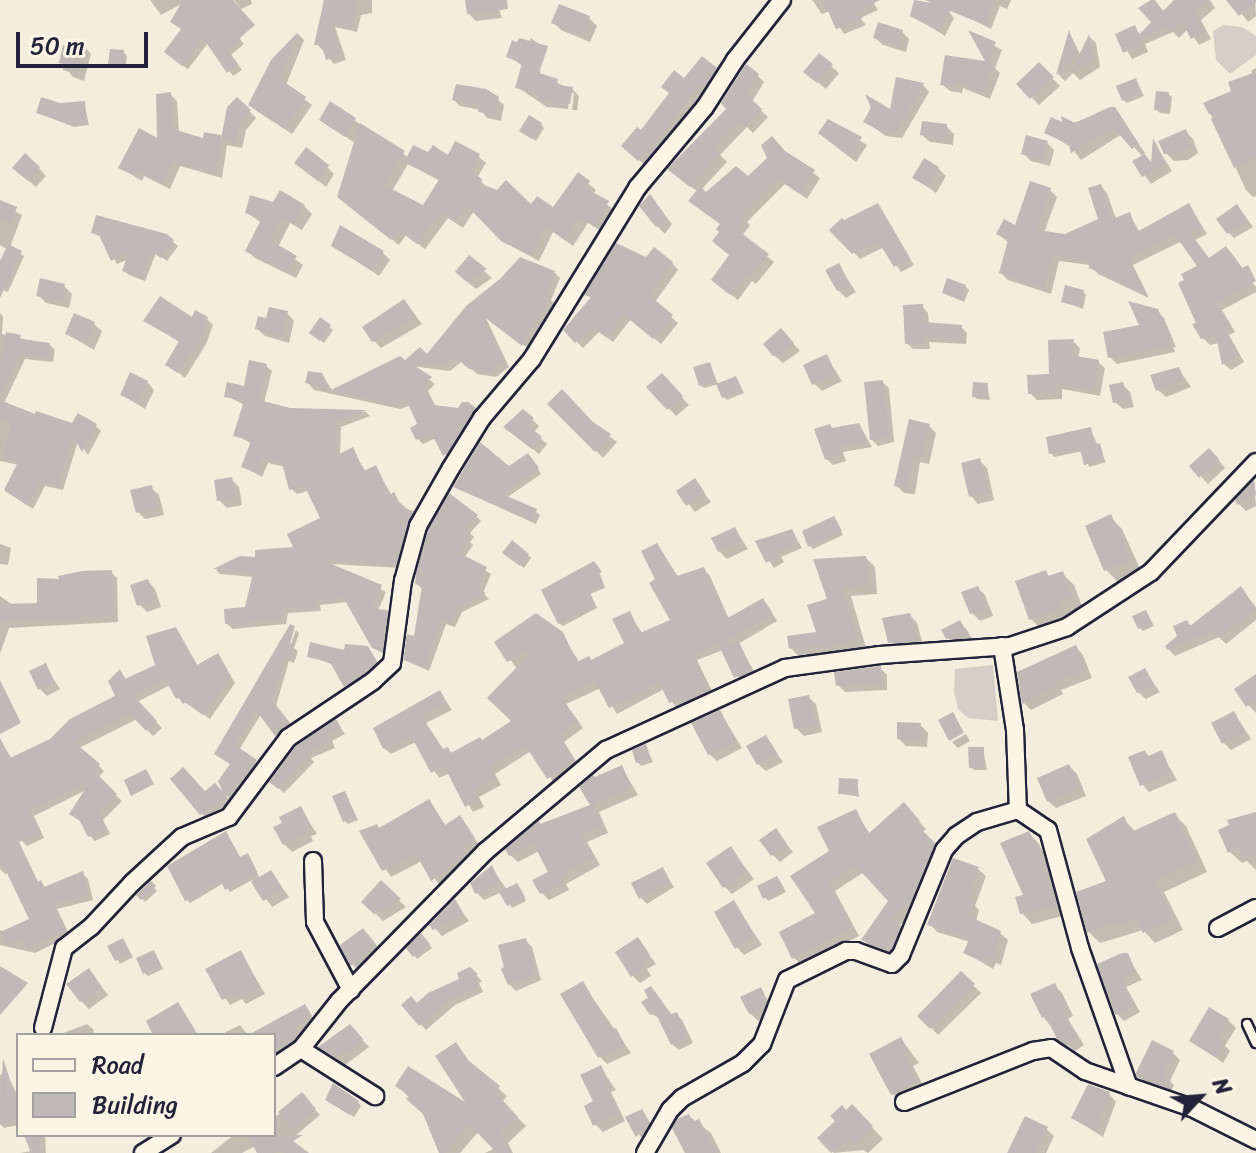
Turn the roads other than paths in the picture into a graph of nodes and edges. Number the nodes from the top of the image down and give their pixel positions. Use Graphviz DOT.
graph roads {
  1 [pos="782,0"];
  2 [pos="1256,462"];
  3 [pos="1002,646"];
  4 [pos="1018,810"];
  5 [pos="313,861"];
  6 [pos="1256,908"];
  7 [pos="1218,928"];
  8 [pos="351,990"];
  9 [pos="1247,1024"];
  10 [pos="43,1028"];
  11 [pos="1256,1043"];
  12 [pos="301,1049"];
  13 [pos="276,1066"];
  14 [pos="1129,1087"];
  15 [pos="375,1096"];
  16 [pos="904,1102"];
  17 [pos="169,1137"];
  18 [pos="1256,1140"];
  19 [pos="143,1153"];
  20 [pos="645,1153"];
  1 -- 10 [label="street"];
  2 -- 3 [label="street"];
  3 -- 4 [label="street"];
  3 -- 8 [label="street"];
  4 -- 14 [label="street"];
  4 -- 20 [label="street"];
  5 -- 8 [label="street"];
  6 -- 7 [label="street"];
  8 -- 12 [label="street"];
  9 -- 11 [label="lane"];
  12 -- 13 [label="street"];
  12 -- 15 [label="street"];
  14 -- 16 [label="street"];
  14 -- 18 [label="street"];
  17 -- 19 [label="street"];
}
